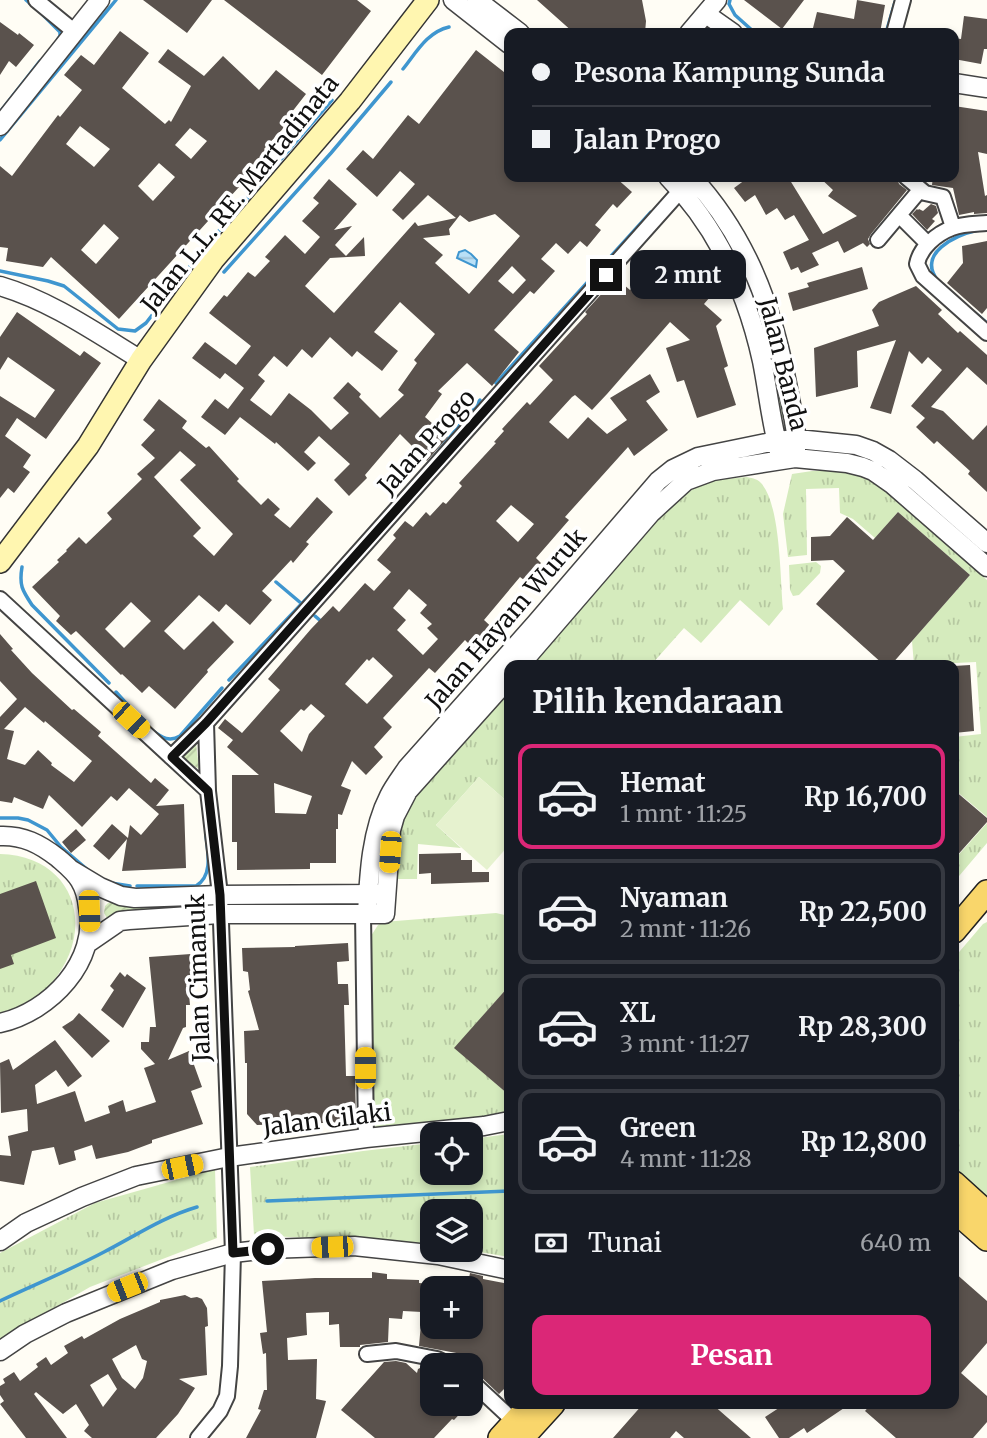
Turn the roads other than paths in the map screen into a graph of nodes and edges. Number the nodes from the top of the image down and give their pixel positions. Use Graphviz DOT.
graph roads {
  1 [pos="36,0"];
  2 [pos="100,0"];
  3 [pos="428,0"];
  4 [pos="453,0"];
  5 [pos="477,0"];
  6 [pos="903,0"];
  7 [pos="712,7"];
  8 [pos="513,28"];
  9 [pos="693,28"];
  10 [pos="729,28"];
  11 [pos="895,28"];
  12 [pos="75,32"];
  13 [pos="504,40"];
  14 [pos="959,84"];
  15 [pos="987,88"];
  16 [pos="0,126"];
  17 [pos="679,182"];
  18 [pos="681,182"];
  19 [pos="681,182"];
  20 [pos="911,182"];
  21 [pos="920,190"];
  22 [pos="900,216"];
  23 [pos="987,223"];
  24 [pos="953,227"];
  25 [pos="878,240"];
  26 [pos="928,244"];
  27 [pos="0,286"];
  28 [pos="987,333"];
  29 [pos="141,360"];
  30 [pos="797,439"];
  31 [pos="845,443"];
  32 [pos="784,452"];
  33 [pos="842,463"];
  34 [pos="909,486"];
  35 [pos="987,543"];
  36 [pos="0,562"];
  37 [pos="987,567"];
  38 [pos="0,599"];
  39 [pos="542,628"];
  40 [pos="514,660"];
  41 [pos="523,660"];
  42 [pos="504,671"];
  43 [pos="504,683"];
  44 [pos="206,723"];
  45 [pos="447,736"];
  46 [pos="172,757"];
  47 [pos="208,791"];
  48 [pos="0,836"];
  49 [pos="70,869"];
  50 [pos="987,892"];
  51 [pos="368,894"];
  52 [pos="387,894"];
  53 [pos="220,895"];
  54 [pos="121,896"];
  55 [pos="220,914"];
  56 [pos="372,914"];
  57 [pos="120,921"];
  58 [pos="959,925"];
  59 [pos="88,943"];
  60 [pos="0,1023"];
  61 [pos="504,1122"];
  62 [pos="366,1139"];
  63 [pos="229,1157"];
  64 [pos="959,1188"];
  65 [pos="987,1213"];
  66 [pos="959,1214"];
  67 [pos="987,1239"];
  68 [pos="0,1241"];
  69 [pos="233,1253"];
  70 [pos="504,1269"];
  71 [pos="0,1351"];
  72 [pos="367,1354"];
  73 [pos="420,1356"];
  74 [pos="483,1396"];
  75 [pos="528,1409"];
  76 [pos="546,1409"];
  77 [pos="513,1433"];
  78 [pos="198,1438"];
  1 -- 12 [label="street"];
  2 -- 12 [label="street"];
  3 -- 29 [label="main road, Jalan L.L. RE. Martadinata"];
  4 -- 13 [label="street"];
  5 -- 8 [label="street"];
  6 -- 11 [label="street"];
  7 -- 9 [label="street"];
  7 -- 10 [label="street"];
  12 -- 16 [label="street"];
  14 -- 15 [label="street"];
  17 -- 44 [label="street, Jalan Progo"];
  18 -- 30 [label="street, Jalan Banda"];
  19 -- 32 [label="street, Jalan Banda"];
  20 -- 21 [label="street"];
  21 -- 22 [label="street"];
  21 -- 24 [label="street"];
  22 -- 25 [label="street"];
  22 -- 26 [label="street"];
  23 -- 24 [label="street"];
  24 -- 26 [label="street"];
  26 -- 28 [label="street"];
  27 -- 29 [label="street"];
  29 -- 36 [label="main road, Jalan L.L. RE. Martadinata"];
  30 -- 31 [label="street"];
  30 -- 32 [label="street, Jalan Banda"];
  31 -- 33 [label="street"];
  31 -- 34 [label="street"];
  32 -- 33 [label="street, Jalan Hayam Wuruk"];
  32 -- 39 [label="street, Jalan Hayam Wuruk"];
  33 -- 34 [label="street, Jalan Hayam Wuruk"];
  34 -- 35 [label="street"];
  34 -- 37 [label="street"];
  38 -- 46 [label="street"];
  39 -- 40 [label="street, Jalan Hayam Wuruk"];
  39 -- 41 [label="street, Jalan Hayam Wuruk"];
  42 -- 45 [label="street, Jalan Hayam Wuruk"];
  43 -- 45 [label="street, Jalan Hayam Wuruk"];
  44 -- 46 [label="street, Jalan Progo"];
  44 -- 47 [label="street"];
  45 -- 51 [label="street, Jalan Hayam Wuruk"];
  45 -- 52 [label="street, Jalan Hayam Wuruk"];
  46 -- 47 [label="street"];
  47 -- 53 [label="street, Jalan Cimanuk"];
  48 -- 49 [label="street"];
  49 -- 54 [label="street"];
  49 -- 59 [label="street"];
  50 -- 58 [label="main road"];
  51 -- 52 [label="street"];
  51 -- 53 [label="street"];
  51 -- 56 [label="street, Jalan Hayam Wuruk"];
  52 -- 56 [label="street, Jalan Hayam Wuruk"];
  53 -- 54 [label="street"];
  53 -- 55 [label="street, Jalan Cimanuk"];
  54 -- 57 [label="street"];
  55 -- 56 [label="street"];
  55 -- 57 [label="street"];
  55 -- 63 [label="street, Jalan Cimanuk"];
  56 -- 62 [label="street, Jalan Hayam Wuruk"];
  57 -- 59 [label="street"];
  59 -- 60 [label="street"];
  61 -- 62 [label="street, Jalan Cilaki"];
  62 -- 63 [label="street, Jalan Cilaki"];
  63 -- 68 [label="street, Jalan Cilaki"];
  63 -- 69 [label="street, Jalan Cimanuk"];
  64 -- 65 [label="main road"];
  66 -- 67 [label="main road"];
  69 -- 70 [label="street"];
  69 -- 71 [label="street"];
  69 -- 78 [label="street, Jalan Cimanuk"];
  72 -- 73 [label="street"];
  74 -- 77 [label="street"];
  75 -- 77 [label="main road"];
  76 -- 77 [label="main road"];
}
